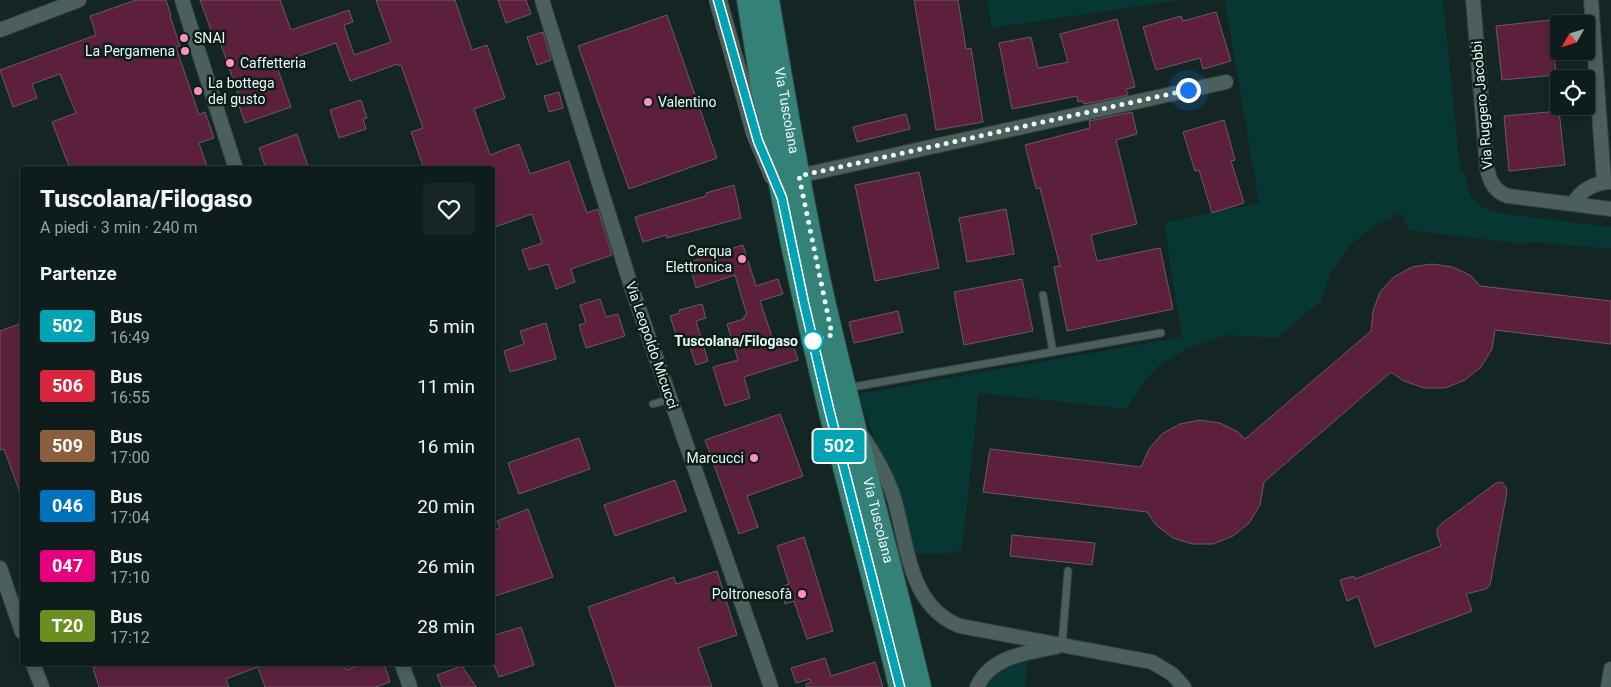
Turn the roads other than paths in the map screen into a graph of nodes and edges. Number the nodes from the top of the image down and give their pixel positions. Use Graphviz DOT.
graph roads {
  1 [pos="79,0"];
  2 [pos="182,0"];
  3 [pos="542,0"];
  4 [pos="718,0"];
  5 [pos="748,0"];
  6 [pos="768,0"];
  7 [pos="1472,0"];
  8 [pos="1591,0"];
  9 [pos="0,30"];
  10 [pos="1226,82"];
  11 [pos="235,166"];
  12 [pos="799,176"];
  13 [pos="1607,182"];
  14 [pos="782,198"];
  15 [pos="1573,204"];
  16 [pos="1611,209"];
  17 [pos="1043,295"];
  18 [pos="1161,333"];
  19 [pos="1053,352"];
  20 [pos="845,388"];
  21 [pos="670,399"];
  22 [pos="653,404"];
  23 [pos="854,424"];
  24 [pos="0,568"];
  25 [pos="1068,571"];
  26 [pos="20,626"];
  27 [pos="1062,646"];
  28 [pos="34,666"];
  29 [pos="403,666"];
  30 [pos="1611,669"];
  31 [pos="42,687"];
  32 [pos="410,687"];
  33 [pos="771,687"];
  34 [pos="900,687"];
  35 [pos="920,687"];
  36 [pos="977,687"];
  37 [pos="1184,687"];
  38 [pos="1608,687"];
  1 -- 9 [label="street"];
  2 -- 11 [label="street"];
  3 -- 21 [label="street, Via Leopoldo Micucci"];
  4 -- 14 [label="street, Via Tuscolana"];
  5 -- 14 [label="main road, Via Tuscolana"];
  6 -- 12 [label="main road, Via Tuscolana"];
  7 -- 15 [label="street, Via Ruggero Jacobbi"];
  8 -- 13 [label="street"];
  10 -- 12 [label="street"];
  12 -- 20 [label="main road, Via Tuscolana"];
  13 -- 15 [label="street"];
  14 -- 34 [label="main road, Via Tuscolana"];
  15 -- 16 [label="street, Via Ruggero Jacobbi"];
  17 -- 19 [label="lane"];
  18 -- 19 [label="lane"];
  19 -- 20 [label="lane"];
  20 -- 23 [label="main road, Via Tuscolana"];
  21 -- 22 [label="lane"];
  21 -- 33 [label="street, Via Leopoldo Micucci"];
  23 -- 27 [label="street"];
  23 -- 35 [label="main road, Via Tuscolana"];
  24 -- 26 [label="street"];
  25 -- 27 [label="lane"];
  27 -- 36 [label="street"];
  27 -- 37 [label="street"];
  28 -- 31 [label="street"];
  29 -- 32 [label="street"];
  30 -- 38 [label="street"];
}
